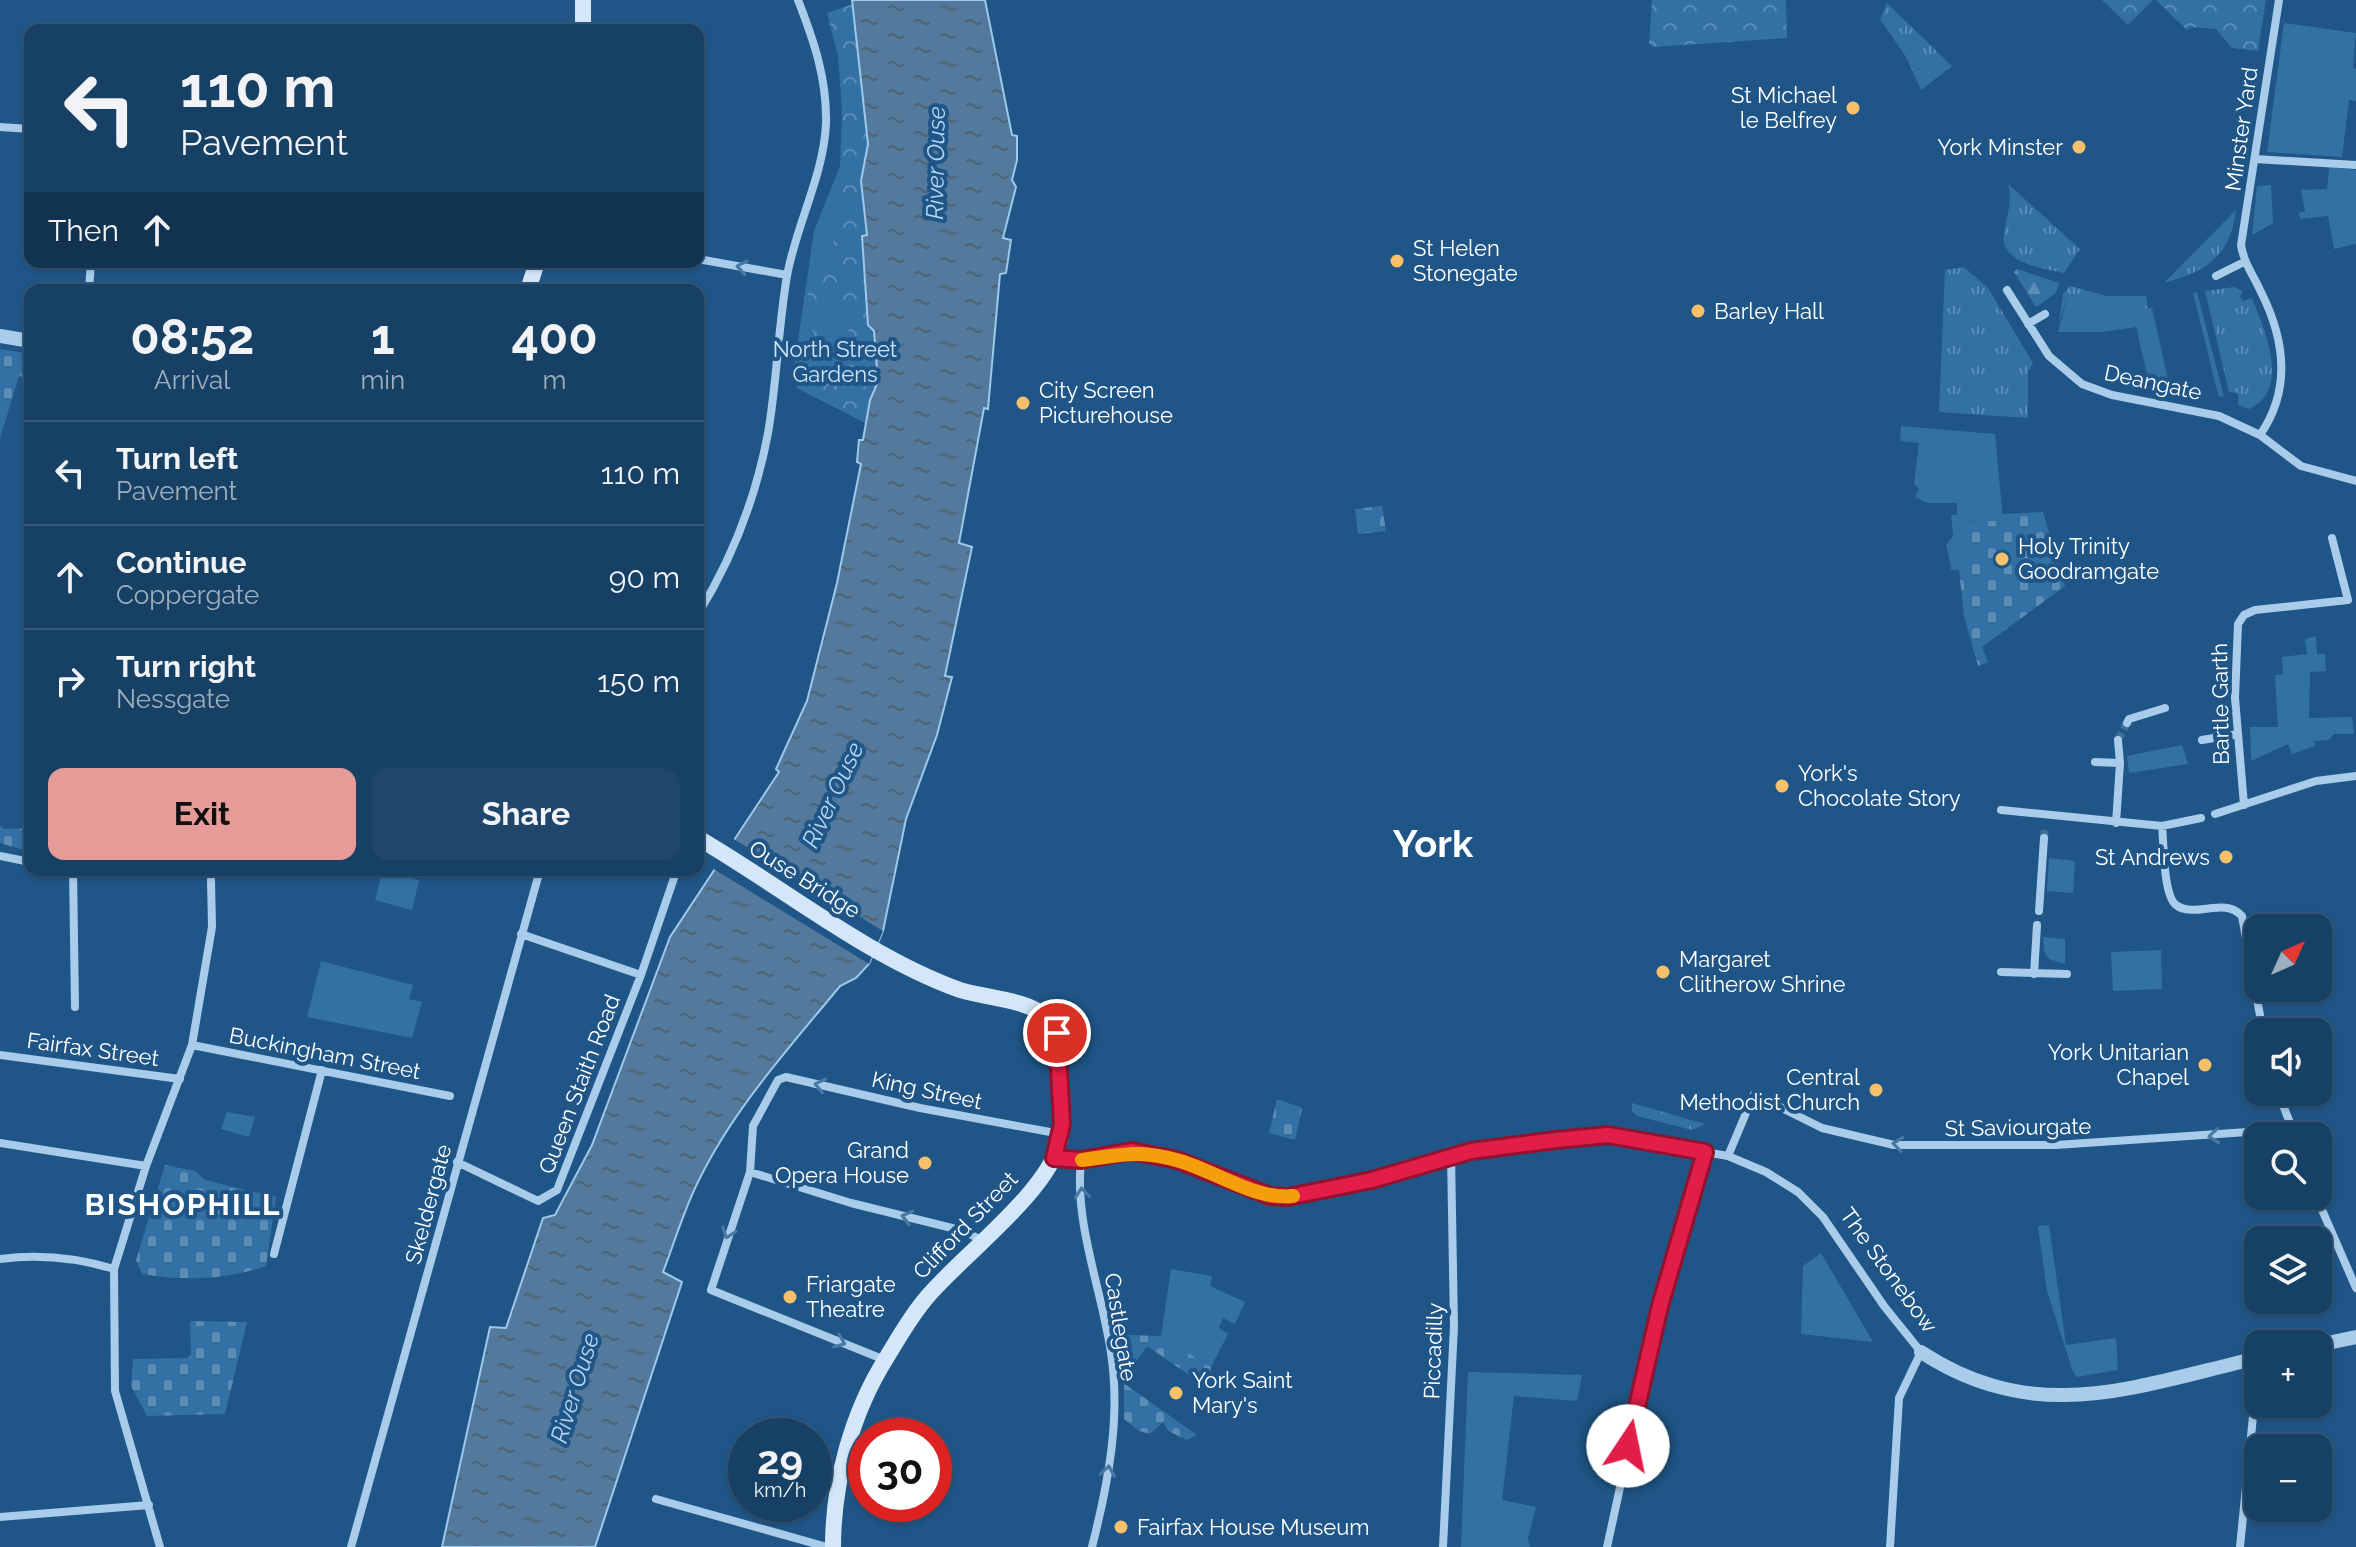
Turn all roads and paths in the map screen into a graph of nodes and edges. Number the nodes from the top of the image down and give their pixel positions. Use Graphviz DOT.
graph roads {
  1 [pos="583,0"];
  2 [pos="798,0"];
  3 [pos="2279,0"];
  4 [pos="583,24"];
  5 [pos="0,127"];
  6 [pos="24,129"];
  7 [pos="2255,159"];
  8 [pos="2356,165"];
  9 [pos="704,260"];
  10 [pos="2244,262"];
  11 [pos="787,275"];
  12 [pos="2216,276"];
  13 [pos="2007,290"];
  14 [pos="2045,314"];
  15 [pos="2028,324"];
  16 [pos="0,336"];
  17 [pos="24,340"];
  18 [pos="2260,435"];
  19 [pos="2356,481"];
  20 [pos="2332,538"];
  21 [pos="704,604"];
  22 [pos="2165,708"];
  23 [pos="2127,723"];
  24 [pos="2238,734"];
  25 [pos="2118,740"];
  26 [pos="2202,740"];
  27 [pos="2095,762"];
  28 [pos="2120,763"];
  29 [pos="2356,776"];
  30 [pos="2244,805"];
  31 [pos="2001,810"];
  32 [pos="2215,814"];
  33 [pos="2046,815"];
  34 [pos="2201,818"];
  35 [pos="2116,823"];
  36 [pos="2162,826"];
  37 [pos="2045,827"];
  38 [pos="2044,838"];
  39 [pos="704,842"];
  40 [pos="0,856"];
  41 [pos="24,861"];
  42 [pos="73,876"];
  43 [pos="538,876"];
  44 [pos="674,878"];
  45 [pos="211,880"];
  46 [pos="2039,911"];
  47 [pos="2037,925"];
  48 [pos="521,934"];
  49 [pos="2001,972"];
  50 [pos="2034,974"];
  51 [pos="2067,974"];
  52 [pos="641,975"];
  53 [pos="75,1007"];
  54 [pos="2260,1018"];
  55 [pos="1057,1033"];
  56 [pos="192,1045"];
  57 [pos="0,1055"];
  58 [pos="322,1070"];
  59 [pos="180,1079"];
  60 [pos="450,1096"];
  61 [pos="1061,1134"];
  62 [pos="2244,1135"];
  63 [pos="0,1143"];
  64 [pos="1705,1152"];
  65 [pos="1451,1155"];
  66 [pos="1728,1156"];
  67 [pos="1054,1158"];
  68 [pos="1081,1160"];
  69 [pos="457,1162"];
  70 [pos="146,1166"];
  71 [pos="750,1172"];
  72 [pos="2322,1210"];
  73 [pos="981,1240"];
  74 [pos="274,1254"];
  75 [pos="0,1259"];
  76 [pos="114,1269"];
  77 [pos="2356,1288"];
  78 [pos="2356,1337"];
  79 [pos="2332,1342"];
  80 [pos="1921,1352"];
  81 [pos="885,1360"];
  82 [pos="2244,1362"];
  83 [pos="2253,1418"];
  84 [pos="656,1499"];
  85 [pos="149,1505"];
  86 [pos="0,1517"];
  87 [pos="160,1547"];
  88 [pos="351,1547"];
  89 [pos="827,1547"];
  90 [pos="833,1547"];
  91 [pos="1092,1547"];
  92 [pos="1443,1547"];
  93 [pos="1607,1547"];
  94 [pos="1890,1547"];
  95 [pos="2240,1547"];
  1 -- 4 [label="main road"];
  2 -- 11 [label="street"];
  3 -- 7 [label="street, Minster Yard"];
  5 -- 6 [label="street"];
  7 -- 8 [label="street"];
  7 -- 10 [label="street, Minster Yard"];
  11 -- 9 [label="street, one-way"];
  10 -- 12 [label="street"];
  10 -- 18 [label="street"];
  11 -- 21 [label="street"];
  13 -- 15 [label="street, Deangate"];
  14 -- 15 [label="street"];
  15 -- 18 [label="street, Deangate"];
  16 -- 17 [label="street"];
  18 -- 19 [label="street, Deangate"];
  20 -- 24 [label="street, Bartle Garth"];
  22 -- 23 [label="street"];
  24 -- 26 [label="street"];
  24 -- 30 [label="street, Bartle Garth"];
  25 -- 28 [label="street"];
  27 -- 28 [label="street"];
  28 -- 35 [label="street"];
  29 -- 30 [label="street"];
  30 -- 32 [label="street"];
  31 -- 33 [label="street"];
  33 -- 35 [label="street"];
  33 -- 37 [label="street"];
  34 -- 36 [label="street"];
  35 -- 36 [label="street"];
  36 -- 54 [label="street"];
  38 -- 46 [label="street"];
  39 -- 55 [label="main road, Ouse Bridge"];
  40 -- 41 [label="street"];
  42 -- 53 [label="street"];
  43 -- 48 [label="street, Skeldergate"];
  44 -- 52 [label="street, Queen Staith Road"];
  45 -- 56 [label="street"];
  47 -- 50 [label="street"];
  48 -- 52 [label="street, Queen Staith Road"];
  48 -- 69 [label="street, Skeldergate"];
  49 -- 50 [label="street"];
  50 -- 51 [label="street"];
  52 -- 69 [label="street, Queen Staith Road"];
  55 -- 61 [label="main road, Clifford Street"];
  56 -- 58 [label="street, Buckingham Street"];
  56 -- 59 [label="street"];
  57 -- 59 [label="street, Fairfax Street"];
  58 -- 60 [label="street, Buckingham Street"];
  58 -- 74 [label="street"];
  59 -- 70 [label="street"];
  61 -- 67 [label="main road, Clifford Street"];
  61 -- 71 [label="street, King Street, one-way"];
  62 -- 66 [label="street, St Saviourgate, one-way"];
  63 -- 70 [label="street"];
  64 -- 65 [label="street, The Stonebow"];
  64 -- 66 [label="street, The Stonebow"];
  64 -- 93 [label="street"];
  65 -- 68 [label="street, The Stonebow"];
  65 -- 92 [label="street, Piccadilly"];
  66 -- 80 [label="street, The Stonebow"];
  67 -- 68 [label="street, The Stonebow"];
  67 -- 73 [label="main road, Clifford Street"];
  91 -- 68 [label="street, Castlegate, one-way"];
  69 -- 88 [label="street, Skeldergate"];
  70 -- 76 [label="street"];
  73 -- 71 [label="street, one-way"];
  71 -- 81 [label="street, one-way"];
  72 -- 77 [label="street"];
  73 -- 81 [label="main road, Clifford Street"];
  75 -- 76 [label="street"];
  76 -- 85 [label="street"];
  78 -- 79 [label="street"];
  80 -- 82 [label="street, The Stonebow"];
  80 -- 94 [label="street"];
  81 -- 90 [label="main road, Clifford Street"];
  83 -- 95 [label="street"];
  84 -- 89 [label="street"];
  85 -- 86 [label="street"];
  85 -- 87 [label="street"];
}
